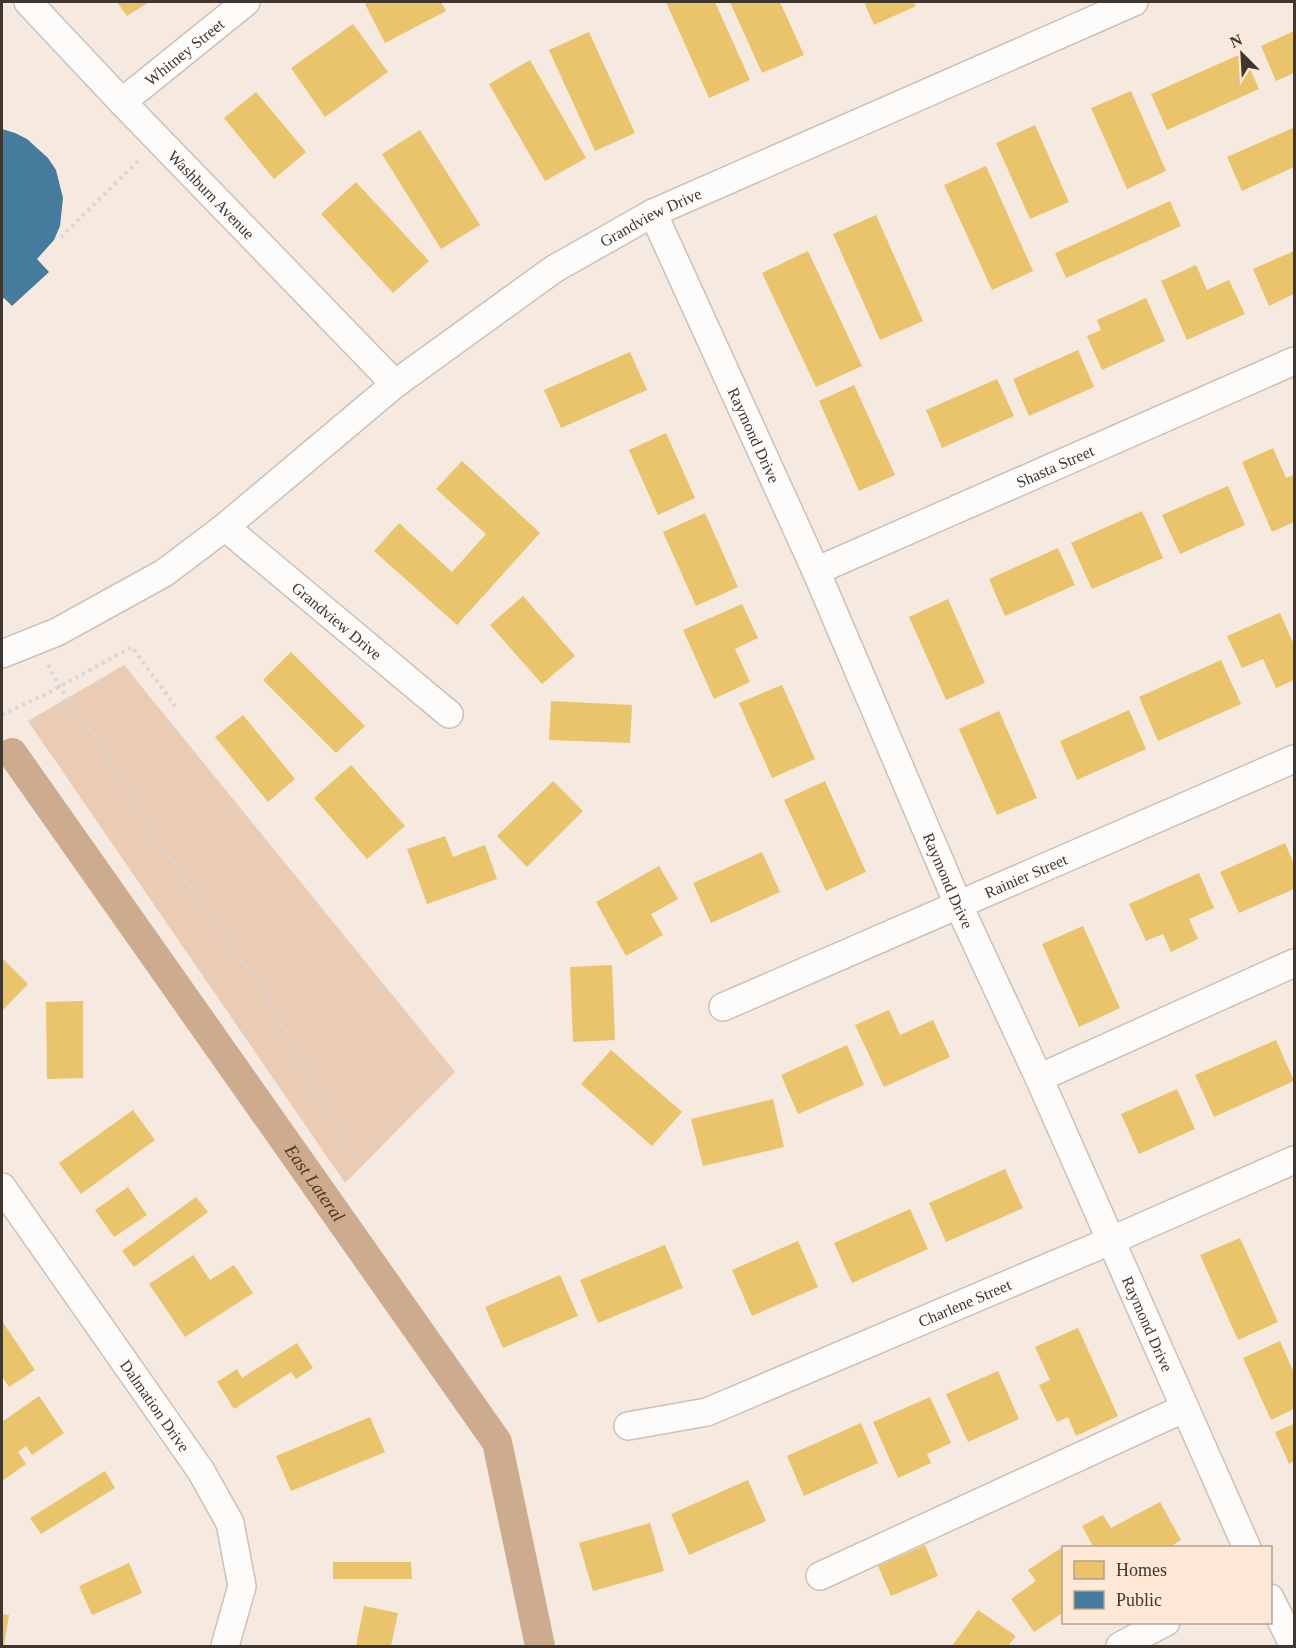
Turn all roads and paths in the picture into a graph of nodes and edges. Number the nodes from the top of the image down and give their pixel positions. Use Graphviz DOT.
graph roads {
  1 [pos="28,2"];
  2 [pos="246,2"];
  3 [pos="1134,2"];
  4 [pos="122,102"];
  5 [pos="141,159"];
  6 [pos="653,213"];
  7 [pos="61,237"];
  8 [pos="1294,361"];
  9 [pos="395,384"];
  10 [pos="225,527"];
  11 [pos="816,572"];
  12 [pos="36,642"];
  13 [pos="2,654"];
  14 [pos="60,687"];
  15 [pos="175,706"];
  16 [pos="449,714"];
  17 [pos="2,715"];
  18 [pos="1294,759"];
  19 [pos="958,904"];
  20 [pos="1294,963"];
  21 [pos="723,1007"];
  22 [pos="1039,1078"];
  23 [pos="356,1158"];
  24 [pos="1292,1167"];
  25 [pos="2,1187"];
  26 [pos="1110,1241"];
  27 [pos="1185,1408"];
  28 [pos="628,1426"];
  29 [pos="1246,1546"];
  30 [pos="820,1576"];
  31 [pos="1272,1602"];
  32 [pos="1164,1624"];
  33 [pos="1294,1646"];
  34 [pos="225,1647"];
  35 [pos="1120,1647"];
  1 -- 4 [label="street, Washburn Avenue"];
  2 -- 4 [label="street, Whitney Street"];
  3 -- 6 [label="street, Grandview Drive"];
  4 -- 9 [label="street, Washburn Avenue"];
  5 -- 7 [label="path"];
  6 -- 9 [label="street, Grandview Drive"];
  6 -- 11 [label="street, Raymond Drive"];
  8 -- 11 [label="street, Shasta Street"];
  9 -- 10 [label="street, Grandview Drive"];
  10 -- 12 [label="street, Grandview Drive"];
  10 -- 16 [label="street, Grandview Drive"];
  11 -- 19 [label="street, Raymond Drive"];
  12 -- 13 [label="street, Grandview Drive"];
  12 -- 14 [label="path"];
  14 -- 15 [label="path"];
  14 -- 17 [label="path"];
  14 -- 23 [label="path"];
  18 -- 19 [label="street, Rainier Street"];
  19 -- 21 [label="street, Rainier Street"];
  19 -- 22 [label="street, Raymond Drive"];
  20 -- 22 [label="street"];
  22 -- 26 [label="street, Raymond Drive"];
  24 -- 26 [label="street, Charlene Street"];
  25 -- 34 [label="street, Dalmation Drive"];
  26 -- 27 [label="street, Raymond Drive"];
  26 -- 28 [label="street, Charlene Street"];
  27 -- 29 [label="street, Raymond Drive"];
  27 -- 30 [label="street"];
  31 -- 33 [label="street"];
  32 -- 35 [label="street"];
}
